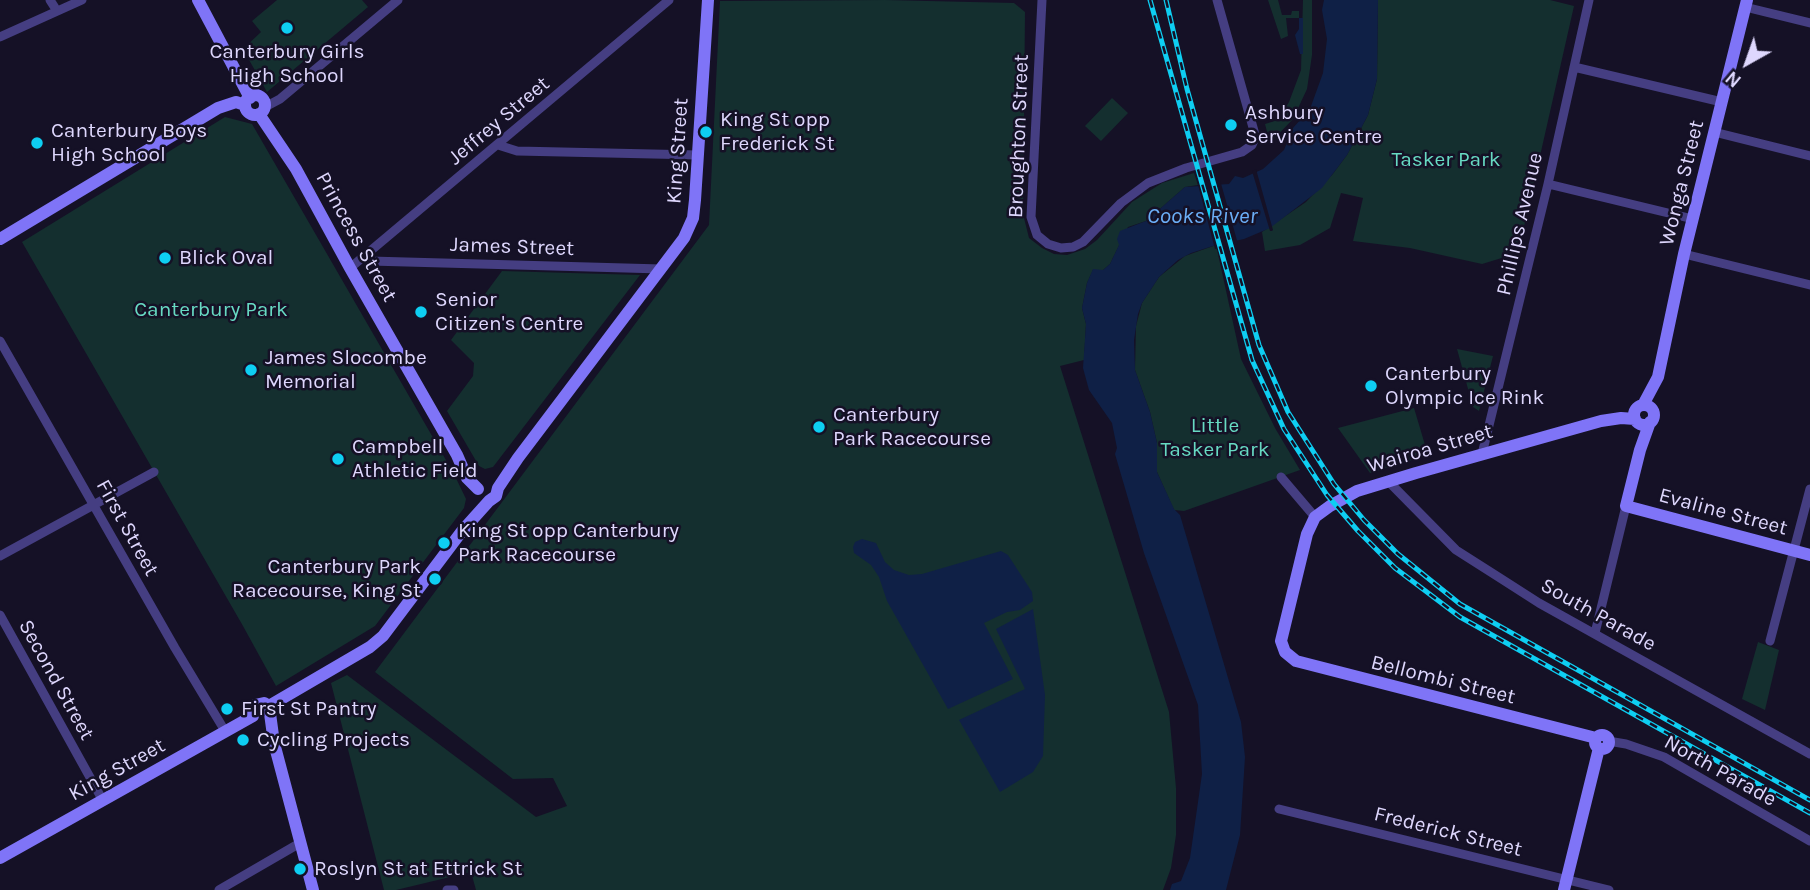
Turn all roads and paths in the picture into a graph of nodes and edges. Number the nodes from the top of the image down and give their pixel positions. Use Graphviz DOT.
graph roads {
  1 [pos="50,0"];
  2 [pos="82,0"];
  3 [pos="198,0"];
  4 [pos="398,0"];
  5 [pos="669,0"];
  6 [pos="708,0"];
  7 [pos="1042,0"];
  8 [pos="1217,0"];
  9 [pos="1589,0"];
  10 [pos="1746,4"];
  11 [pos="57,11"];
  12 [pos="1810,23"];
  13 [pos="0,37"];
  14 [pos="1574,67"];
  15 [pos="248,101"];
  16 [pos="1722,102"];
  17 [pos="262,111"];
  18 [pos="1714,132"];
  19 [pos="498,145"];
  20 [pos="698,155"];
  21 [pos="1810,156"];
  22 [pos="1548,184"];
  23 [pos="1693,219"];
  24 [pos="0,239"];
  25 [pos="1684,254"];
  26 [pos="363,257"];
  27 [pos="350,268"];
  28 [pos="662,269"];
  29 [pos="1810,285"];
  30 [pos="0,341"];
  31 [pos="1643,415"];
  32 [pos="1482,454"];
  33 [pos="154,472"];
  34 [pos="1281,477"];
  35 [pos="1388,481"];
  36 [pos="1810,489"];
  37 [pos="487,490"];
  38 [pos="94,503"];
  39 [pos="1626,506"];
  40 [pos="1315,517"];
  41 [pos="1794,551"];
  42 [pos="1810,555"];
  43 [pos="0,556"];
  44 [pos="0,615"];
  45 [pos="1594,633"];
  46 [pos="1770,641"];
  47 [pos="264,715"];
  48 [pos="225,731"];
  49 [pos="1601,743"];
  50 [pos="1810,754"];
  51 [pos="103,799"];
  52 [pos="1279,809"];
  53 [pos="1810,841"];
  54 [pos="300,843"];
  55 [pos="0,858"];
  56 [pos="1566,885"];
  57 [pos="219,890"];
  58 [pos="313,890"];
  59 [pos="447,890"];
  60 [pos="454,890"];
  61 [pos="1609,890"];
  1 -- 11 [label="street"];
  2 -- 11 [label="street"];
  3 -- 15 [label="street"];
  4 -- 17 [label="street"];
  5 -- 19 [label="street, Jeffrey Street"];
  6 -- 20 [label="street, King Street"];
  7 -- 8 [label="street, Broughton Street"];
  9 -- 14 [label="street, Phillips Avenue"];
  10 -- 12 [label="street"];
  10 -- 16 [label="street, Wonga Street"];
  11 -- 13 [label="street"];
  14 -- 16 [label="street"];
  14 -- 22 [label="street, Phillips Avenue"];
  15 -- 17 [label="street"];
  15 -- 24 [label="street"];
  16 -- 18 [label="street, Wonga Street"];
  17 -- 27 [label="street, Princess Street"];
  18 -- 21 [label="street"];
  18 -- 23 [label="street, Wonga Street"];
  19 -- 20 [label="street"];
  19 -- 26 [label="street, Jeffrey Street"];
  20 -- 28 [label="street, King Street"];
  22 -- 23 [label="street"];
  22 -- 32 [label="street, Phillips Avenue"];
  23 -- 25 [label="street, Wonga Street"];
  25 -- 29 [label="street"];
  25 -- 31 [label="street, Wonga Street"];
  26 -- 27 [label="street, Jeffrey Street"];
  26 -- 28 [label="street, James Street"];
  27 -- 37 [label="street, Princess Street"];
  28 -- 37 [label="street, King Street"];
  30 -- 38 [label="street, First Street"];
  31 -- 32 [label="street, Wairoa Street"];
  31 -- 39 [label="street, Wonga Street"];
  32 -- 35 [label="street, Wairoa Street"];
  33 -- 38 [label="street"];
  34 -- 40 [label="street"];
  35 -- 40 [label="street, Wairoa Street"];
  35 -- 45 [label="street, South Parade"];
  36 -- 41 [label="street"];
  37 -- 47 [label="street, King Street"];
  38 -- 43 [label="street"];
  38 -- 48 [label="street, First Street"];
  39 -- 41 [label="street, Evaline Street"];
  39 -- 45 [label="street, Wonga Street"];
  40 -- 49 [label="street, Bellombi Street"];
  41 -- 42 [label="street, Evaline Street"];
  41 -- 46 [label="street"];
  44 -- 51 [label="street, Second Street"];
  45 -- 50 [label="street, South Parade"];
  47 -- 48 [label="street, King Street"];
  47 -- 54 [label="street"];
  48 -- 51 [label="street, King Street"];
  49 -- 53 [label="street, North Parade"];
  49 -- 56 [label="street"];
  51 -- 55 [label="street, King Street"];
  52 -- 56 [label="street, Frederick Street"];
  54 -- 57 [label="street"];
  54 -- 58 [label="street"];
  56 -- 61 [label="street, Frederick Street"];
  59 -- 60 [label="street"];
}
